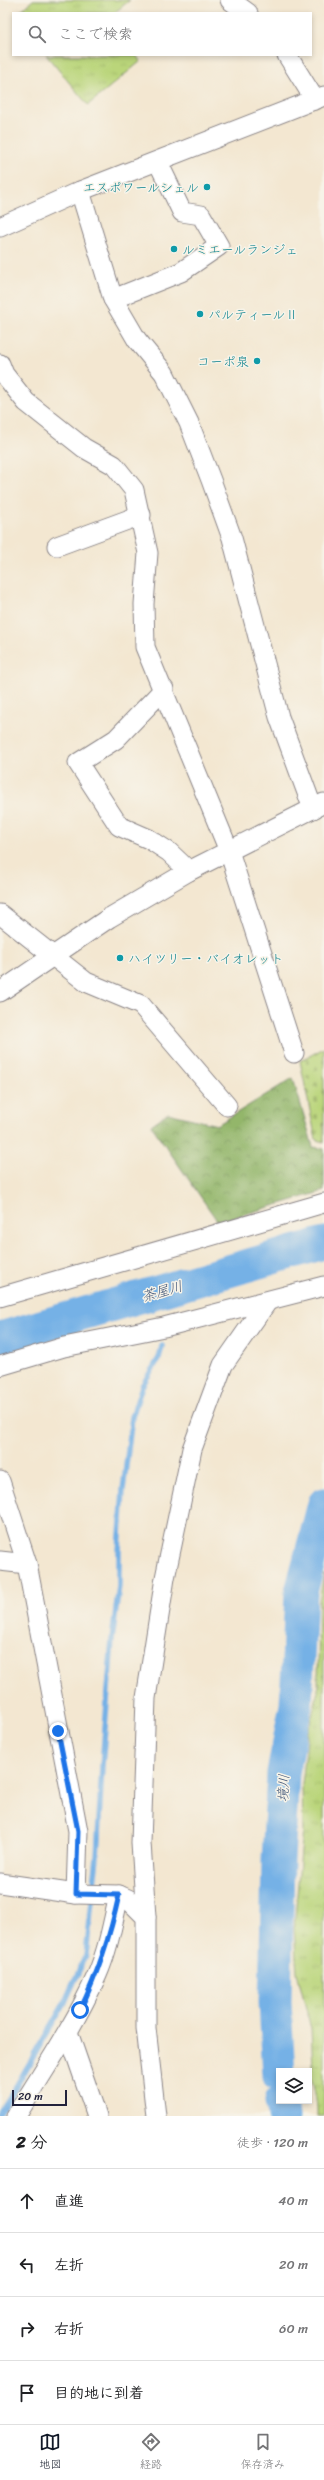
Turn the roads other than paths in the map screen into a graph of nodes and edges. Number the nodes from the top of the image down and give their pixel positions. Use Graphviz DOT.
graph roads {
  1 [pos="230,0"];
  2 [pos="247,12"];
  3 [pos="287,56"];
  4 [pos="320,98"];
  5 [pos="158,162"];
  6 [pos="80,191"];
  7 [pos="0,227"];
  8 [pos="113,299"];
  9 [pos="0,364"];
  10 [pos="141,515"];
  11 [pos="57,546"];
  12 [pos="164,689"];
  13 [pos="319,806"];
  14 [pos="230,850"];
  15 [pos="189,871"];
  16 [pos="0,914"];
  17 [pos="52,956"];
  18 [pos="0,992"];
  19 [pos="294,1053"];
  20 [pos="227,1106"];
  21 [pos="324,1203"];
  22 [pos="324,1286"];
  23 [pos="0,1297"];
  24 [pos="267,1302"];
  25 [pos="0,1366"];
  26 [pos="0,1481"];
  27 [pos="0,1561"];
  28 [pos="27,1564"];
  29 [pos="0,1883"];
  30 [pos="76,1894"];
  31 [pos="119,1895"];
  32 [pos="146,1917"];
  33 [pos="68,2032"];
  34 [pos="16,2116"];
  35 [pos="97,2116"];
  36 [pos="156,2116"];
  1 -- 2 [label="street"];
  3 -- 4 [label="street"];
  4 -- 5 [label="street"];
  5 -- 6 [label="street"];
  5 -- 8 [label="street"];
  6 -- 7 [label="street"];
  6 -- 8 [label="street"];
  8 -- 13 [label="street"];
  9 -- 10 [label="street"];
  10 -- 11 [label="street"];
  10 -- 12 [label="street"];
  12 -- 14 [label="street"];
  12 -- 15 [label="street"];
  13 -- 14 [label="street"];
  14 -- 15 [label="street"];
  14 -- 19 [label="street"];
  15 -- 17 [label="street"];
  16 -- 17 [label="street"];
  17 -- 18 [label="street"];
  17 -- 20 [label="street"];
  21 -- 23 [label="street"];
  22 -- 24 [label="street"];
  24 -- 25 [label="street"];
  24 -- 32 [label="street"];
  26 -- 28 [label="street"];
  27 -- 28 [label="street"];
  28 -- 30 [label="street"];
  29 -- 30 [label="street"];
  30 -- 31 [label="street"];
  31 -- 32 [label="street"];
  31 -- 33 [label="street"];
  32 -- 36 [label="street"];
  33 -- 34 [label="street"];
  33 -- 35 [label="street"];
}
